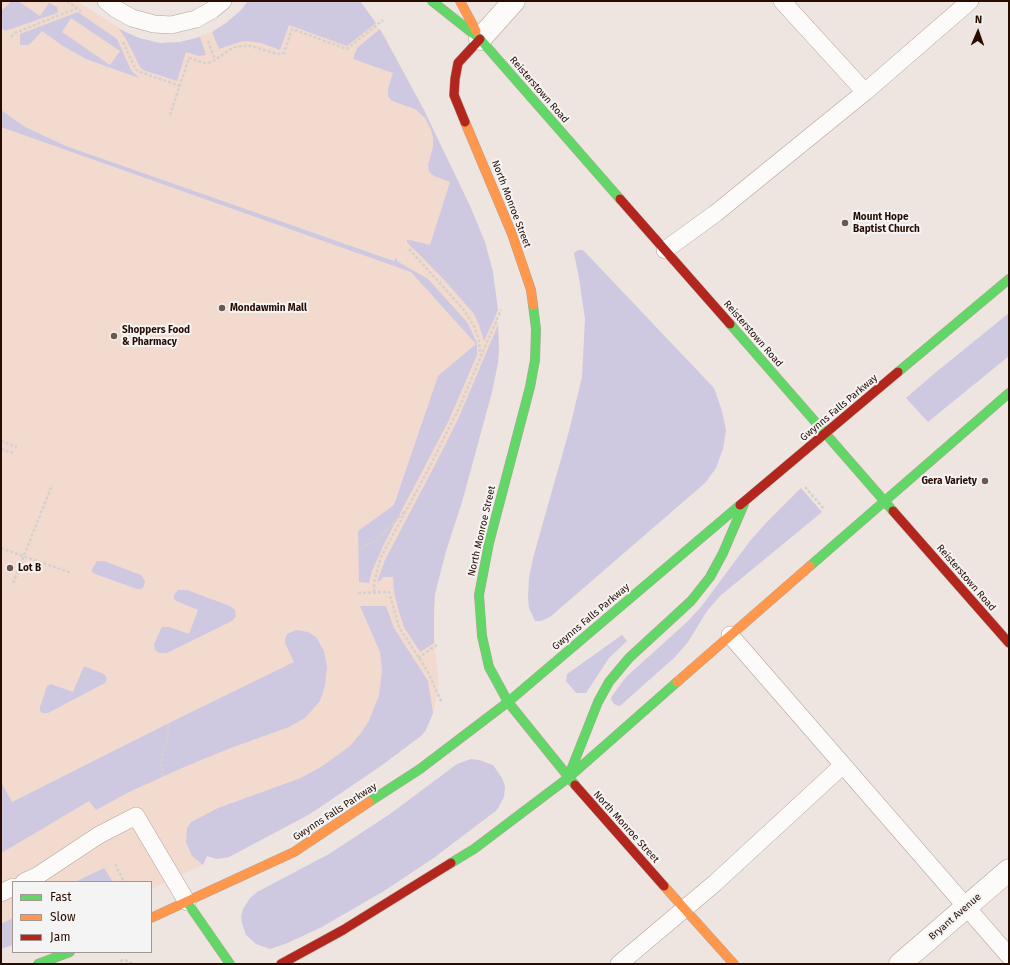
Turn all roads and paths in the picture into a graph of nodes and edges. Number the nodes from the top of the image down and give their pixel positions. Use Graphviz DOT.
graph roads {
  1 [pos="67,1"];
  2 [pos="106,1"];
  3 [pos="223,1"];
  4 [pos="432,1"];
  5 [pos="460,1"];
  6 [pos="514,1"];
  7 [pos="782,1"];
  8 [pos="970,1"];
  9 [pos="78,8"];
  10 [pos="84,12"];
  11 [pos="383,20"];
  12 [pos="206,35"];
  13 [pos="11,37"];
  14 [pos="120,37"];
  15 [pos="480,39"];
  16 [pos="215,60"];
  17 [pos="180,86"];
  18 [pos="865,92"];
  19 [pos="170,116"];
  20 [pos="409,249"];
  21 [pos="665,250"];
  22 [pos="1009,279"];
  23 [pos="501,310"];
  24 [pos="480,356"];
  25 [pos="1009,393"];
  26 [pos="826,434"];
  27 [pos="1,441"];
  28 [pos="17,447"];
  29 [pos="1,449"];
  30 [pos="14,453"];
  31 [pos="52,485"];
  32 [pos="804,486"];
  33 [pos="746,500"];
  34 [pos="884,501"];
  35 [pos="408,507"];
  36 [pos="824,509"];
  37 [pos="1,548"];
  38 [pos="360,548"];
  39 [pos="24,556"];
  40 [pos="71,573"];
  41 [pos="13,583"];
  42 [pos="374,592"];
  43 [pos="358,593"];
  44 [pos="730,634"];
  45 [pos="1009,643"];
  46 [pos="438,644"];
  47 [pos="418,658"];
  48 [pos="508,702"];
  49 [pos="442,703"];
  50 [pos="168,724"];
  51 [pos="842,766"];
  52 [pos="163,776"];
  53 [pos="568,778"];
  54 [pos="114,864"];
  55 [pos="1009,870"];
  56 [pos="26,881"];
  57 [pos="123,881"];
  58 [pos="12,888"];
  59 [pos="1,893"];
  60 [pos="187,902"];
  61 [pos="684,908"];
  62 [pos="966,908"];
  63 [pos="152,918"];
  64 [pos="67,953"];
  65 [pos="1009,956"];
  66 [pos="120,961"];
  67 [pos="38,964"];
  68 [pos="133,964"];
  69 [pos="230,964"];
  70 [pos="281,964"];
  71 [pos="619,964"];
  72 [pos="734,964"];
  73 [pos="900,964"];
  1 -- 9 [label="path"];
  2 -- 3 [label="lane"];
  4 -- 15 [label="main road, Reisterstown Road"];
  5 -- 15 [label="main road, Reisterstown Road"];
  6 -- 15 [label="street"];
  7 -- 18 [label="lane"];
  8 -- 18 [label="lane"];
  9 -- 10 [label="path"];
  9 -- 13 [label="path"];
  11 -- 16 [label="path"];
  12 -- 16 [label="path"];
  14 -- 17 [label="path"];
  15 -- 21 [label="main road, Reisterstown Road"];
  15 -- 48 [label="main road, North Monroe Street"];
  16 -- 17 [label="path"];
  17 -- 19 [label="path"];
  18 -- 21 [label="lane"];
  20 -- 24 [label="path"];
  21 -- 26 [label="main road, Reisterstown Road"];
  22 -- 26 [label="main road, Gwynns Falls Parkway"];
  23 -- 24 [label="path"];
  24 -- 35 [label="path"];
  25 -- 34 [label="main road"];
  26 -- 33 [label="main road, Gwynns Falls Parkway"];
  26 -- 34 [label="main road, Reisterstown Road"];
  27 -- 28 [label="path"];
  29 -- 30 [label="path"];
  31 -- 39 [label="path"];
  32 -- 36 [label="path"];
  33 -- 48 [label="main road, Gwynns Falls Parkway"];
  33 -- 53 [label="main road"];
  34 -- 44 [label="main road"];
  34 -- 45 [label="main road, Reisterstown Road"];
  35 -- 38 [label="path"];
  35 -- 42 [label="path"];
  37 -- 39 [label="path"];
  39 -- 40 [label="path"];
  39 -- 41 [label="path"];
  42 -- 43 [label="path"];
  42 -- 47 [label="path"];
  44 -- 51 [label="lane"];
  44 -- 53 [label="main road"];
  46 -- 47 [label="path"];
  47 -- 49 [label="path"];
  48 -- 53 [label="main road, North Monroe Street"];
  48 -- 60 [label="main road, Gwynns Falls Parkway"];
  50 -- 52 [label="path"];
  51 -- 61 [label="lane"];
  51 -- 62 [label="lane"];
  53 -- 61 [label="main road, North Monroe Street"];
  53 -- 70 [label="main road"];
  54 -- 57 [label="path"];
  55 -- 62 [label="street, Bryant Avenue"];
  56 -- 60 [label="lane"];
  58 -- 59 [label="lane"];
  60 -- 63 [label="main road, Gwynns Falls Parkway"];
  60 -- 69 [label="main road"];
  61 -- 71 [label="lane"];
  61 -- 72 [label="main road, North Monroe Street"];
  62 -- 65 [label="lane"];
  62 -- 73 [label="street, Bryant Avenue"];
  64 -- 67 [label="main road"];
  66 -- 68 [label="path"];
}
